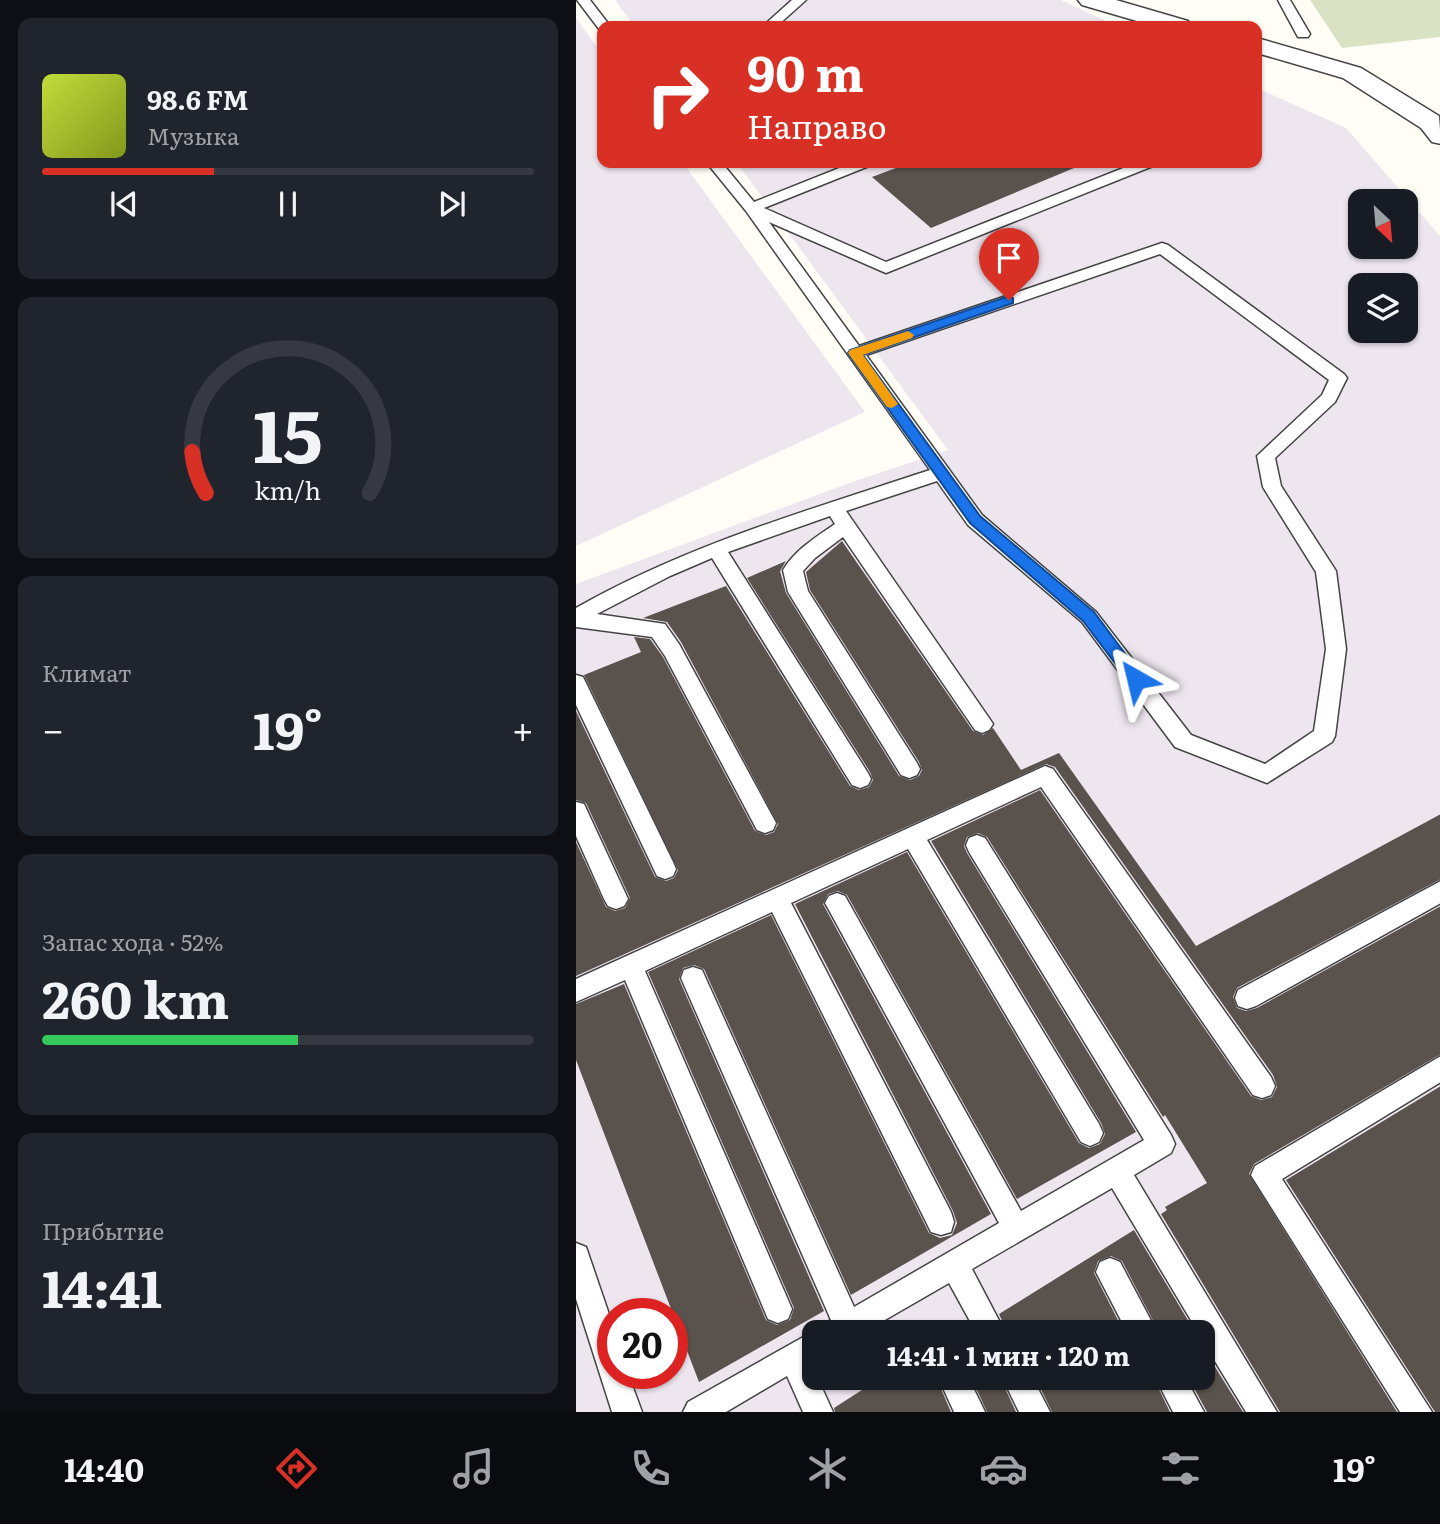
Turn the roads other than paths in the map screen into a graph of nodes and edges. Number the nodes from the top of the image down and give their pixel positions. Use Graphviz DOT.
graph roads {
  1 [pos="583,0"];
  2 [pos="800,0"];
  3 [pos="1090,0"];
  4 [pos="1284,0"];
  5 [pos="600,21"];
  6 [pos="775,21"];
  7 [pos="1162,21"];
  8 [pos="1303,34"];
  9 [pos="1262,46"];
  10 [pos="1352,73"];
  11 [pos="1440,101"];
  12 [pos="1440,135"];
  13 [pos="718,168"];
  14 [pos="851,168"];
  15 [pos="1136,168"];
  16 [pos="751,208"];
  17 [pos="855,353"];
  18 [pos="942,473"];
  19 [pos="841,517"];
  20 [pos="716,549"];
  21 [pos="576,618"];
  22 [pos="576,683"];
  23 [pos="982,724"];
  24 [pos="909,769"];
  25 [pos="860,779"];
  26 [pos="576,811"];
  27 [pos="765,823"];
  28 [pos="913,836"];
  29 [pos="977,845"];
  30 [pos="665,869"];
  31 [pos="1440,891"];
  32 [pos="616,899"];
  33 [pos="777,899"];
  34 [pos="837,903"];
  35 [pos="631,966"];
  36 [pos="693,978"];
  37 [pos="576,991"];
  38 [pos="1247,998"];
  39 [pos="1440,1068"];
  40 [pos="1262,1086"];
  41 [pos="1090,1133"];
  42 [pos="1116,1170"];
  43 [pos="941,1222"];
  44 [pos="1016,1228"];
  45 [pos="576,1257"];
  46 [pos="954,1264"];
  47 [pos="1110,1272"];
  48 [pos="778,1309"];
  49 [pos="597,1320"];
  50 [pos="840,1320"];
  51 [pos="857,1320"];
  52 [pos="984,1320"];
  53 [pos="1137,1320"];
  54 [pos="802,1352"];
  55 [pos="619,1389"];
  56 [pos="813,1390"];
  57 [pos="959,1390"];
  58 [pos="1023,1390"];
  59 [pos="1176,1390"];
  60 [pos="627,1412"];
  61 [pos="698,1412"];
  62 [pos="818,1412"];
  63 [pos="970,1412"];
  64 [pos="1035,1412"];
  65 [pos="1189,1412"];
  66 [pos="1262,1412"];
  67 [pos="1417,1412"];
  1 -- 5 [label="lane"];
  2 -- 6 [label="lane"];
  3 -- 7 [label="street"];
  4 -- 8 [label="lane"];
  9 -- 10 [label="street"];
  10 -- 11 [label="street"];
  10 -- 12 [label="street"];
  13 -- 16 [label="lane"];
  14 -- 16 [label="lane"];
  15 -- 16 [label="lane"];
  16 -- 17 [label="lane"];
  17 -- 18 [label="lane"];
  17 -- 18 [label="lane"];
  18 -- 19 [label="lane"];
  19 -- 20 [label="lane"];
  19 -- 23 [label="lane"];
  19 -- 24 [label="lane"];
  20 -- 21 [label="lane"];
  20 -- 25 [label="lane"];
  21 -- 27 [label="lane"];
  22 -- 30 [label="lane"];
  26 -- 32 [label="lane"];
  28 -- 33 [label="lane"];
  28 -- 40 [label="lane"];
  28 -- 41 [label="lane"];
  29 -- 42 [label="lane"];
  31 -- 38 [label="lane"];
  33 -- 35 [label="lane"];
  33 -- 43 [label="lane"];
  34 -- 44 [label="lane"];
  35 -- 37 [label="lane"];
  35 -- 48 [label="lane"];
  36 -- 50 [label="lane"];
  39 -- 67 [label="lane"];
  42 -- 44 [label="lane"];
  42 -- 66 [label="lane"];
  44 -- 46 [label="lane"];
  45 -- 49 [label="lane"];
  46 -- 51 [label="lane"];
  46 -- 52 [label="lane"];
  47 -- 53 [label="lane"];
  54 -- 61 [label="lane"];
  55 -- 60 [label="lane"];
  56 -- 62 [label="lane"];
  57 -- 63 [label="lane"];
  58 -- 64 [label="lane"];
  59 -- 65 [label="lane"];
}
